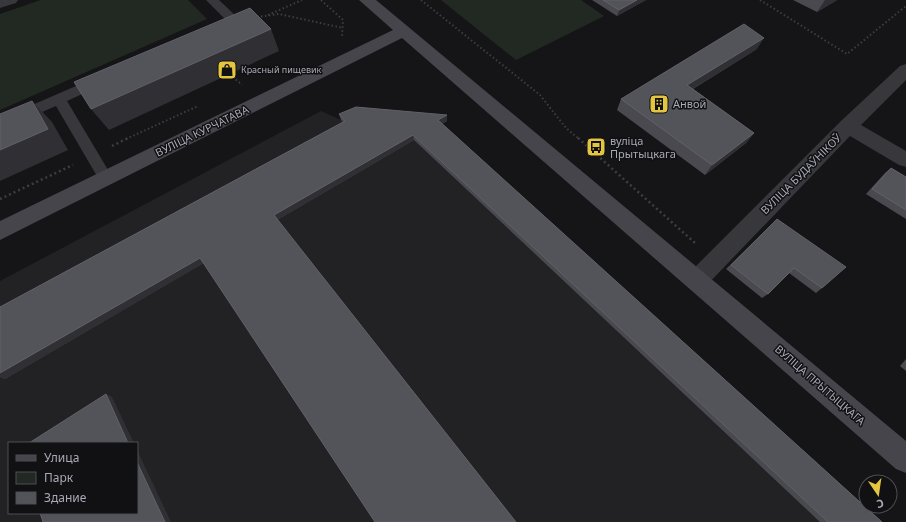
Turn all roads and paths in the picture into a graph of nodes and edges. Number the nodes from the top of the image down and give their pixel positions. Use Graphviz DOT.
graph roads {
  1 [pos="12,0"];
  2 [pos="212,0"];
  3 [pos="302,0"];
  4 [pos="321,0"];
  5 [pos="367,0"];
  6 [pos="421,0"];
  7 [pos="760,0"];
  8 [pos="0,4"];
  9 [pos="906,6"];
  10 [pos="264,16"];
  11 [pos="234,21"];
  12 [pos="342,28"];
  13 [pos="404,31"];
  14 [pos="205,34"];
  15 [pos="335,41"];
  16 [pos="906,70"];
  17 [pos="230,74"];
  18 [pos="110,76"];
  19 [pos="249,82"];
  20 [pos="242,85"];
  21 [pos="235,88"];
  22 [pos="540,95"];
  23 [pos="59,99"];
  24 [pos="199,105"];
  25 [pos="0,125"];
  26 [pos="848,126"];
  27 [pos="92,156"];
  28 [pos="906,160"];
  29 [pos="106,179"];
  30 [pos="0,199"];
  31 [pos="0,231"];
  32 [pos="697,280"];
  33 [pos="906,459"];
  1 -- 8 [label="lane"];
  2 -- 11 [label="lane"];
  3 -- 10 [label="path"];
  4 -- 12 [label="path"];
  5 -- 13 [label="main road, ВУЛІЦА ПРЫТЫЦКАГА"];
  6 -- 22 [label="path"];
  7 -- 9 [label="path"];
  10 -- 11 [label="path"];
  10 -- 12 [label="path"];
  11 -- 14 [label="lane"];
  12 -- 15 [label="path"];
  13 -- 29 [label="main road, ВУЛІЦА КУРЧАТАВА"];
  13 -- 32 [label="main road, ВУЛІЦА ПРЫТЫЦКАГА"];
  16 -- 26 [label="street, ВУЛІЦА БУДАЎНІКОЎ"];
  17 -- 20 [label="path"];
  18 -- 23 [label="lane"];
  19 -- 20 [label="path"];
  20 -- 21 [label="path"];
  23 -- 25 [label="lane"];
  23 -- 27 [label="lane"];
  24 -- 27 [label="path"];
  26 -- 28 [label="street"];
  26 -- 32 [label="street, ВУЛІЦА БУДАЎНІКОЎ"];
  27 -- 29 [label="lane"];
  27 -- 30 [label="path"];
  29 -- 31 [label="main road, ВУЛІЦА КУРЧАТАВА"];
  32 -- 33 [label="main road, ВУЛІЦА ПРЫТЫЦКАГА"];
}
